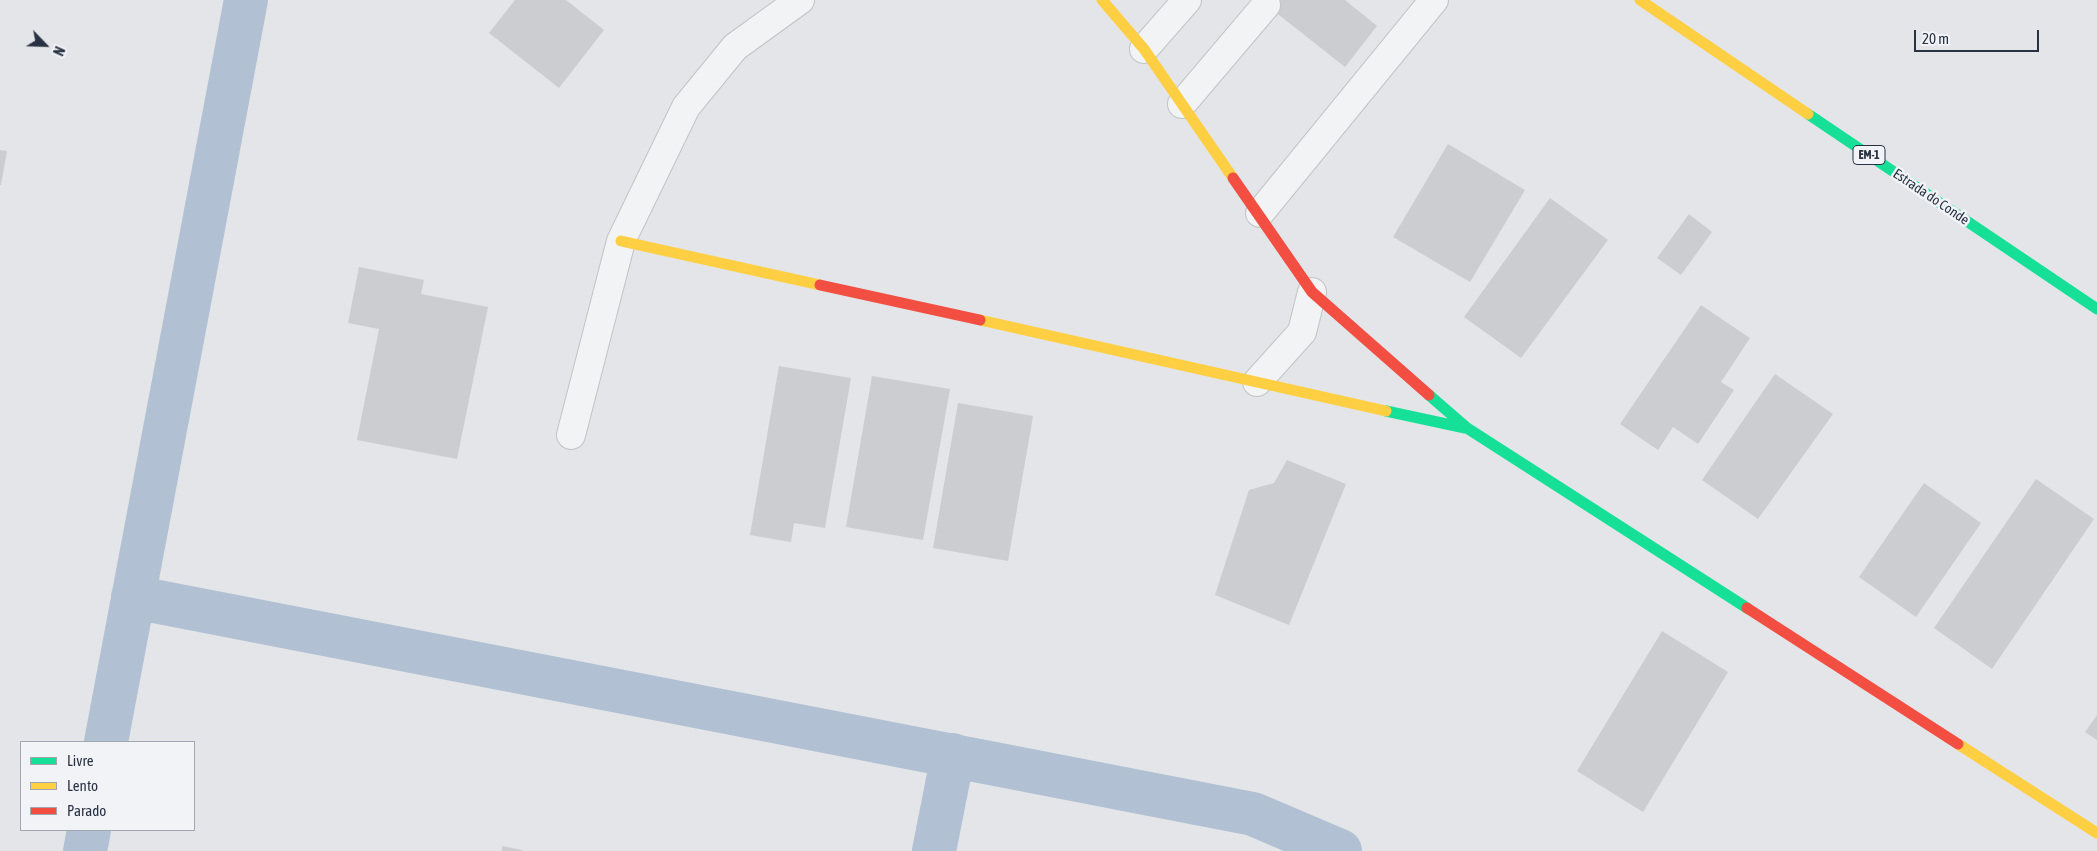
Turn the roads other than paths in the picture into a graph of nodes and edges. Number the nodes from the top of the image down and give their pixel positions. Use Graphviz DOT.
graph roads {
  1 [pos="800,0"];
  2 [pos="1102,0"];
  3 [pos="1187,0"];
  4 [pos="1434,0"];
  5 [pos="1640,0"];
  6 [pos="1266,5"];
  7 [pos="1144,49"];
  8 [pos="1182,104"];
  9 [pos="1260,214"];
  10 [pos="621,241"];
  11 [pos="1312,292"];
  12 [pos="2097,309"];
  13 [pos="1258,382"];
  14 [pos="1467,428"];
  15 [pos="571,435"];
  16 [pos="2097,833"];
  1 -- 10 [label="street"];
  2 -- 7 [label="street"];
  3 -- 7 [label="street"];
  4 -- 9 [label="street"];
  5 -- 12 [label="street, Estrada do Conde / EM-1"];
  6 -- 8 [label="street"];
  7 -- 8 [label="street"];
  8 -- 9 [label="street"];
  9 -- 11 [label="street"];
  10 -- 13 [label="street"];
  10 -- 15 [label="street"];
  11 -- 13 [label="street"];
  11 -- 14 [label="street"];
  13 -- 14 [label="street"];
  14 -- 16 [label="street"];
}
